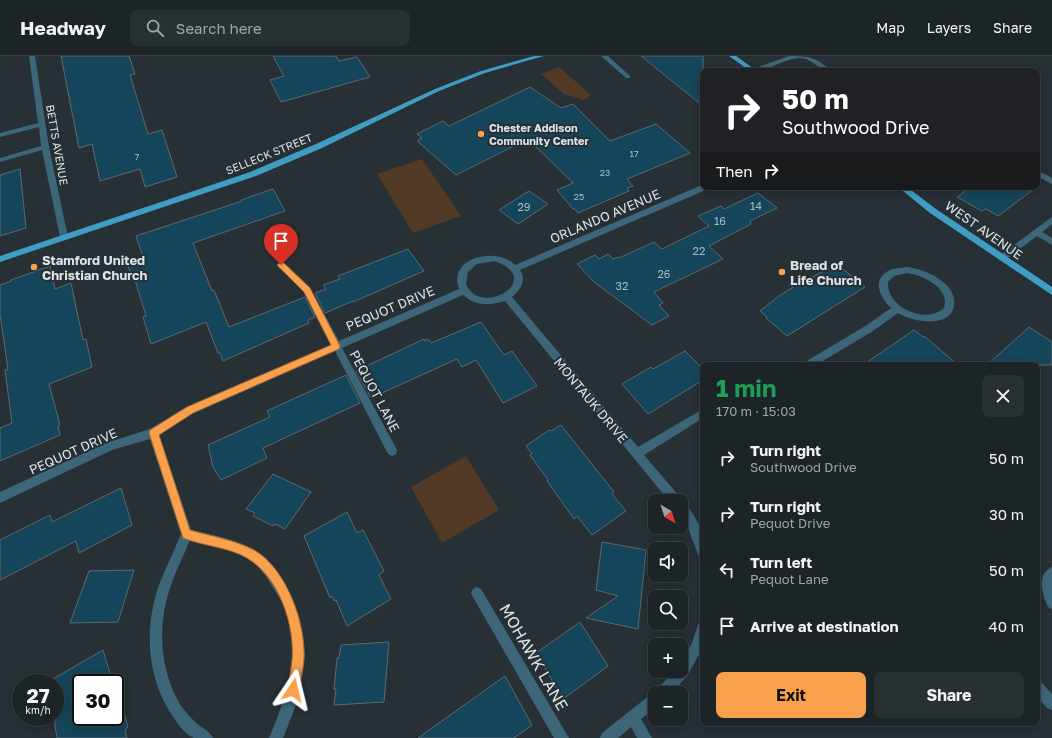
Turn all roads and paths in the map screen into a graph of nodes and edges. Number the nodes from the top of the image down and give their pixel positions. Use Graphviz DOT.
graph roads {
  1 [pos="32,56"];
  2 [pos="541,56"];
  3 [pos="604,56"];
  4 [pos="732,56"];
  5 [pos="801,56"];
  6 [pos="750,68"];
  7 [pos="762,68"];
  8 [pos="824,68"];
  9 [pos="628,77"];
  10 [pos="42,124"];
  11 [pos="0,135"];
  12 [pos="45,147"];
  13 [pos="0,160"];
  14 [pos="1040,175"];
  15 [pos="1052,181"];
  16 [pos="700,189"];
  17 [pos="906,190"];
  18 [pos="1052,220"];
  19 [pos="1037,232"];
  20 [pos="64,238"];
  21 [pos="1052,242"];
  22 [pos="1002,258"];
  23 [pos="0,259"];
  24 [pos="281,265"];
  25 [pos="516,268"];
  26 [pos="464,291"];
  27 [pos="1052,292"];
  28 [pos="507,298"];
  29 [pos="897,309"];
  30 [pos="336,346"];
  31 [pos="813,362"];
  32 [pos="700,415"];
  33 [pos="153,433"];
  34 [pos="392,451"];
  35 [pos="636,454"];
  36 [pos="670,494"];
  37 [pos="0,498"];
  38 [pos="688,517"];
  39 [pos="186,534"];
  40 [pos="700,544"];
  41 [pos="1052,573"];
  42 [pos="477,593"];
  43 [pos="1052,603"];
  44 [pos="700,634"];
  45 [pos="671,686"];
  46 [pos="1040,691"];
  47 [pos="1052,703"];
  48 [pos="648,705"];
  49 [pos="632,718"];
  50 [pos="206,738"];
  51 [pos="276,738"];
  52 [pos="562,738"];
  53 [pos="607,738"];
  54 [pos="645,738"];
  1 -- 10 [label="street, BETTS AVENUE"];
  2 -- 20 [label="main road, SELLECK STREET"];
  3 -- 9 [label="street"];
  4 -- 6 [label="main road"];
  5 -- 7 [label="street"];
  5 -- 8 [label="street"];
  10 -- 11 [label="street"];
  10 -- 12 [label="street, BETTS AVENUE"];
  12 -- 13 [label="street"];
  12 -- 20 [label="street, BETTS AVENUE"];
  14 -- 15 [label="street"];
  16 -- 25 [label="street, ORLANDO AVENUE"];
  17 -- 22 [label="main road, WEST AVENUE"];
  18 -- 19 [label="street"];
  19 -- 21 [label="street"];
  19 -- 22 [label="street"];
  20 -- 23 [label="main road, SELLECK STREET"];
  22 -- 27 [label="main road, WEST AVENUE"];
  24 -- 30 [label="street, PEQUOT LANE"];
  25 -- 26 [label="street"];
  25 -- 28 [label="street"];
  26 -- 28 [label="street"];
  26 -- 30 [label="street, PEQUOT DRIVE"];
  28 -- 35 [label="street, MONTAUK DRIVE"];
  29 -- 29 [label="street"];
  29 -- 31 [label="street"];
  30 -- 33 [label="street, PEQUOT DRIVE"];
  30 -- 34 [label="street, PEQUOT LANE"];
  32 -- 35 [label="street"];
  33 -- 37 [label="street, PEQUOT DRIVE"];
  33 -- 39 [label="street"];
  35 -- 36 [label="street, MONTAUK DRIVE"];
  38 -- 40 [label="street"];
  39 -- 50 [label="street"];
  39 -- 51 [label="street"];
  41 -- 43 [label="street"];
  42 -- 52 [label="street, MOHAWK LANE"];
  44 -- 45 [label="street"];
  46 -- 47 [label="street"];
  48 -- 49 [label="street"];
  49 -- 53 [label="street"];
  49 -- 54 [label="street"];
}
